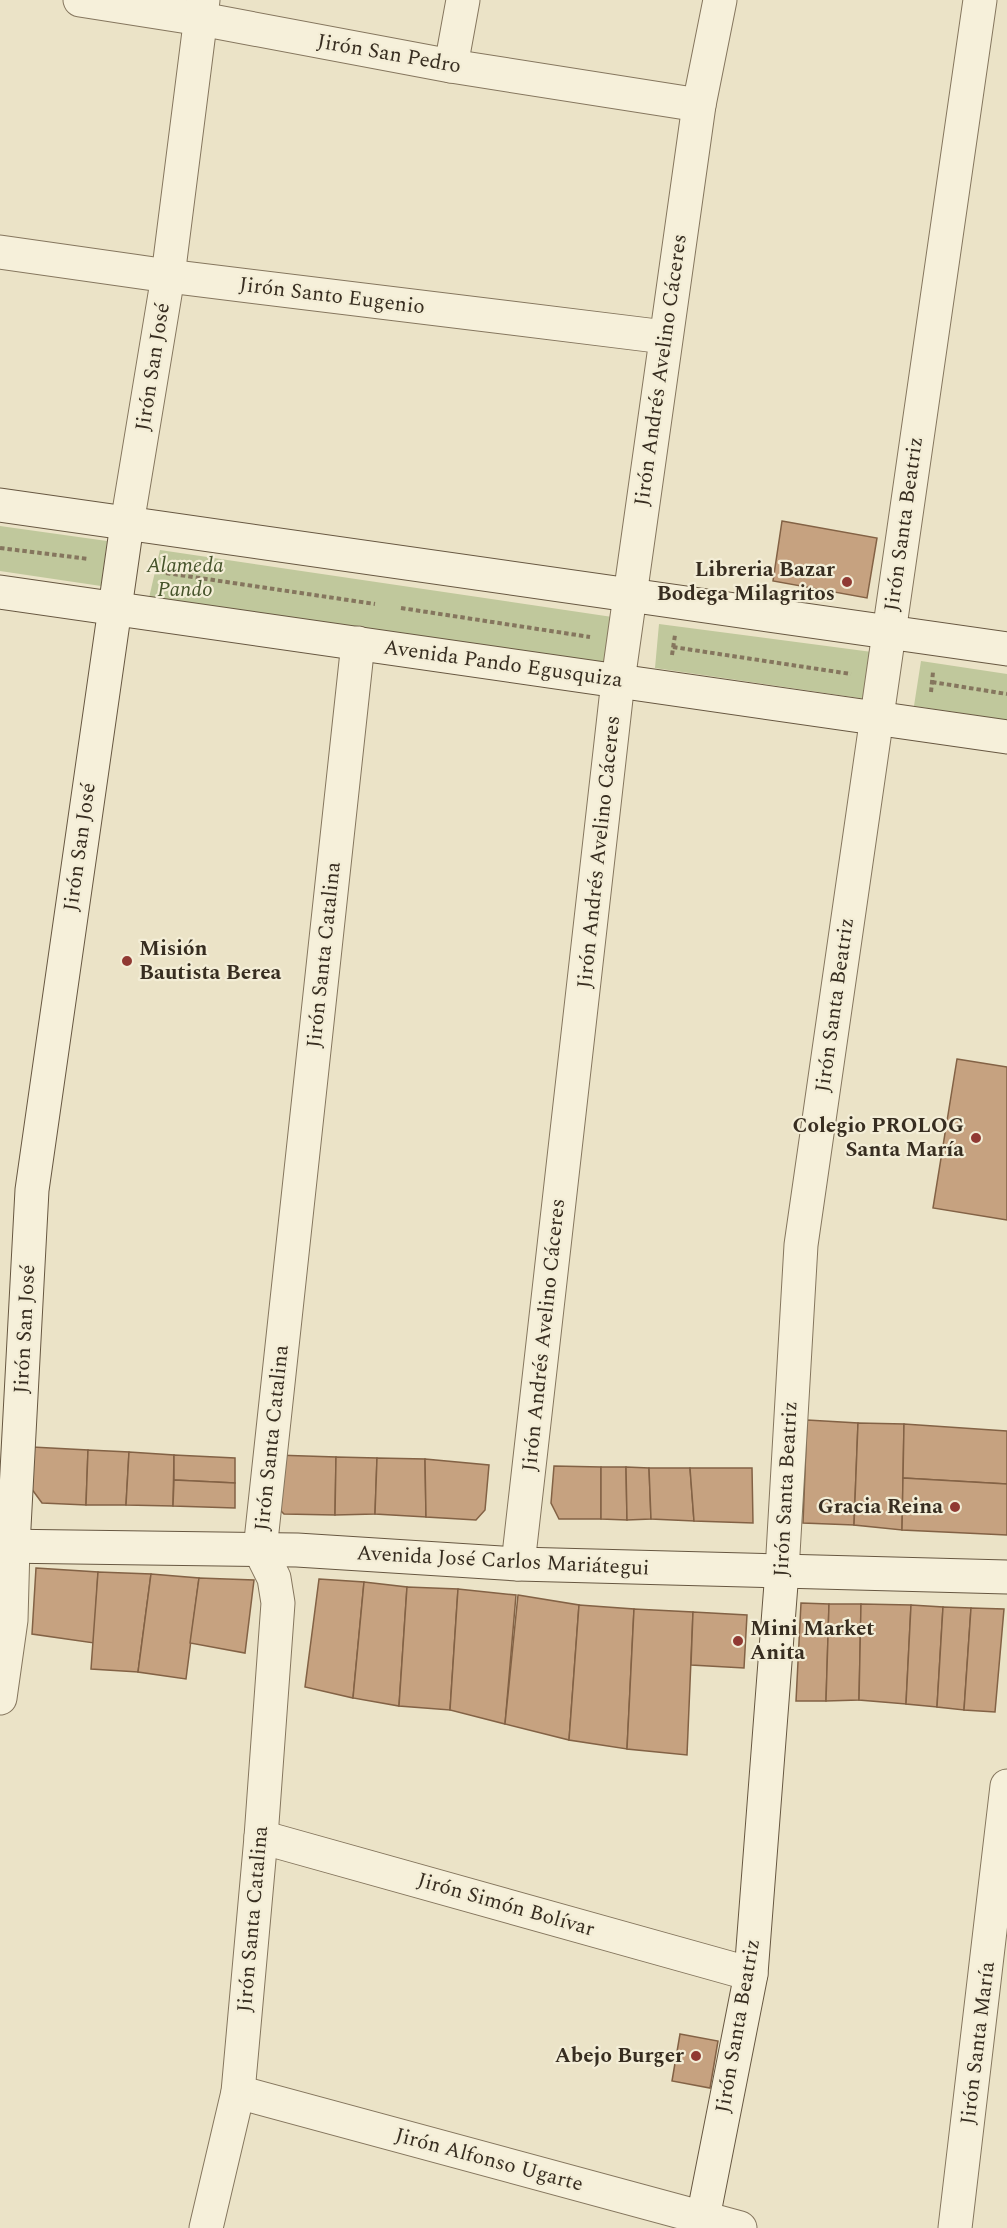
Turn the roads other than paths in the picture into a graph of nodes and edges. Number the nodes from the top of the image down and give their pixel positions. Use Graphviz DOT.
graph roads {
  1 [pos="80,0"];
  2 [pos="463,0"];
  3 [pos="720,0"];
  4 [pos="980,0"];
  5 [pos="202,10"];
  6 [pos="451,66"];
  7 [pos="699,105"];
  8 [pos="0,252"];
  9 [pos="168,276"];
  10 [pos="665,337"];
  11 [pos="0,505"];
  12 [pos="128,524"];
  13 [pos="0,592"];
  14 [pos="631,595"];
  15 [pos="113,608"];
  16 [pos="889,632"];
  17 [pos="358,643"];
  18 [pos="1007,649"];
  19 [pos="618,681"];
  20 [pos="876,718"];
  21 [pos="1007,737"];
  22 [pos="7,1546"];
  23 [pos="260,1550"];
  24 [pos="518,1564"];
  25 [pos="782,1571"];
  26 [pos="1007,1577"];
  27 [pos="0,1698"];
  28 [pos="1007,1786"];
  29 [pos="261,1837"];
  30 [pos="998,1944"];
  31 [pos="751,1974"];
  32 [pos="238,2092"];
  33 [pos="702,2223"];
  34 [pos="206,2228"];
  35 [pos="740,2228"];
  36 [pos="956,2228"];
  1 -- 5 [label="street, Jirón San Pedro"];
  2 -- 6 [label="street"];
  3 -- 7 [label="street, Jirón Andrés Avelino Cáceres"];
  4 -- 16 [label="street, Jirón Santa Beatriz"];
  5 -- 6 [label="street, Jirón San Pedro"];
  5 -- 9 [label="street, Jirón San José"];
  6 -- 7 [label="street, Jirón San Pedro"];
  7 -- 10 [label="street, Jirón Andrés Avelino Cáceres"];
  8 -- 9 [label="street, Jirón Santo Eugenio"];
  9 -- 10 [label="street, Jirón Santo Eugenio"];
  9 -- 12 [label="street, Jirón San José"];
  10 -- 14 [label="street, Jirón Andrés Avelino Cáceres"];
  11 -- 12 [label="street"];
  12 -- 14 [label="street"];
  12 -- 15 [label="street, Jirón San José"];
  13 -- 15 [label="street, Avenida Pando Egusquiza"];
  14 -- 16 [label="street"];
  14 -- 19 [label="street, Jirón Andrés Avelino Cáceres"];
  15 -- 17 [label="street, Avenida Pando Egusquiza"];
  15 -- 22 [label="street, Jirón San José"];
  16 -- 18 [label="street"];
  16 -- 20 [label="street, Jirón Santa Beatriz"];
  17 -- 19 [label="street, Avenida Pando Egusquiza"];
  17 -- 23 [label="street, Jirón Santa Catalina"];
  19 -- 20 [label="street, Avenida Pando Egusquiza"];
  19 -- 24 [label="street, Jirón Andrés Avelino Cáceres"];
  20 -- 21 [label="street, Avenida Pando Egusquiza"];
  20 -- 25 [label="street, Jirón Santa Beatriz"];
  22 -- 23 [label="street, Avenida José Carlos Mariátegui"];
  22 -- 27 [label="street, Jirón San José"];
  23 -- 24 [label="street, Avenida José Carlos Mariátegui"];
  23 -- 29 [label="street, Jirón Santa Catalina"];
  24 -- 25 [label="street, Avenida José Carlos Mariátegui"];
  25 -- 26 [label="street, Avenida José Carlos Mariátegui"];
  25 -- 31 [label="street, Jirón Santa Beatriz"];
  28 -- 30 [label="street, Jirón Santa María"];
  29 -- 31 [label="street, Jirón Simón Bolívar"];
  29 -- 32 [label="street, Jirón Santa Catalina"];
  30 -- 36 [label="street, Jirón Santa María"];
  31 -- 33 [label="street, Jirón Santa Beatriz"];
  32 -- 33 [label="street, Jirón Alfonso Ugarte"];
  32 -- 34 [label="street, Jirón Santa Catalina"];
  33 -- 35 [label="street, Jirón Alfonso Ugarte"];
}
